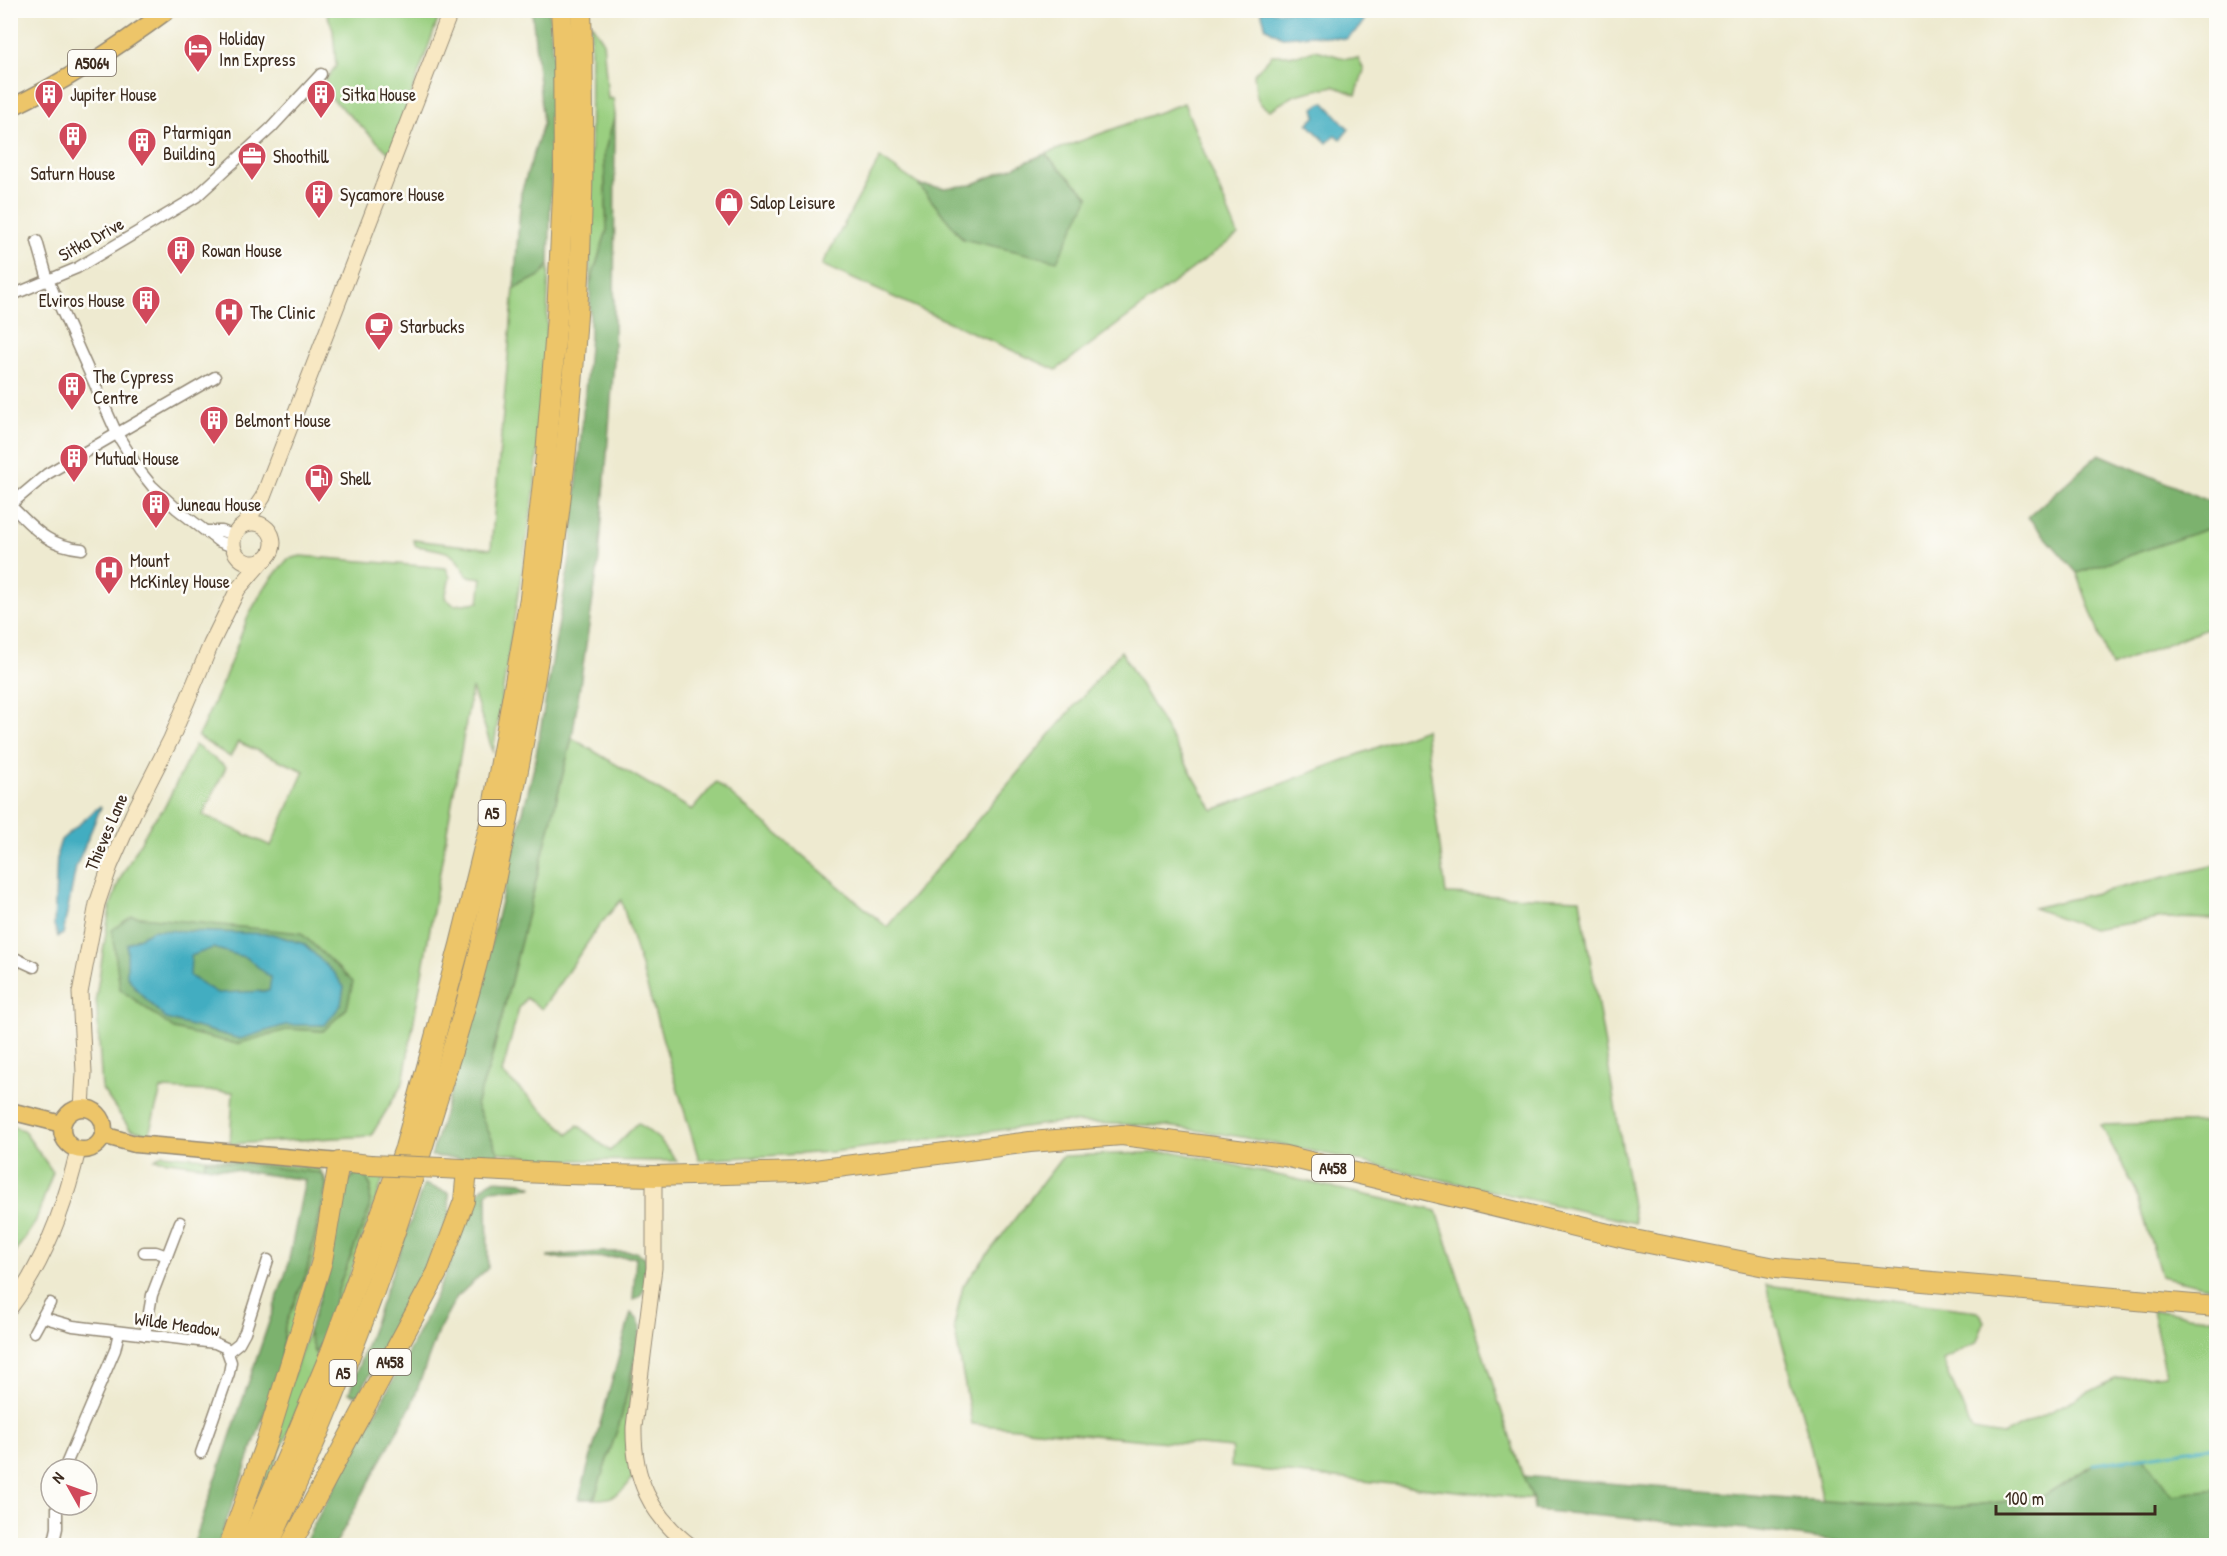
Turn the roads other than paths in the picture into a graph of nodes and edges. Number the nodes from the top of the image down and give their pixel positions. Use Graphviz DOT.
graph roads {
  1 [pos="168,10"];
  2 [pos="451,10"];
  3 [pos="561,10"];
  4 [pos="581,10"];
  5 [pos="321,74"];
  6 [pos="10,108"];
  7 [pos="37,241"];
  8 [pos="48,280"];
  9 [pos="10,296"];
  10 [pos="215,377"];
  11 [pos="117,434"];
  12 [pos="263,497"];
  13 [pos="10,505"];
  14 [pos="267,529"];
  15 [pos="238,542"];
  16 [pos="82,549"];
  17 [pos="264,559"];
  18 [pos="238,590"];
  19 [pos="14,958"];
  20 [pos="34,967"];
  21 [pos="10,975"];
  22 [pos="82,1108"];
  23 [pos="10,1111"];
  24 [pos="62,1124"];
  25 [pos="103,1135"];
  26 [pos="78,1150"];
  27 [pos="339,1162"];
  28 [pos="467,1170"];
  29 [pos="654,1176"];
  30 [pos="180,1222"];
  31 [pos="144,1252"];
  32 [pos="167,1256"];
  33 [pos="268,1260"];
  34 [pos="50,1303"];
  35 [pos="2217,1307"];
  36 [pos="10,1308"];
  37 [pos="42,1317"];
  38 [pos="34,1332"];
  39 [pos="119,1332"];
  40 [pos="145,1335"];
  41 [pos="229,1352"];
  42 [pos="199,1445"];
  43 [pos="69,1457"];
  44 [pos="57,1517"];
  45 [pos="53,1545"];
  46 [pos="229,1545"];
  47 [pos="248,1545"];
  48 [pos="268,1545"];
  49 [pos="290,1545"];
  50 [pos="691,1545"];
  1 -- 6 [label="main road, A5064"];
  2 -- 12 [label="main road"];
  3 -- 47 [label="highway, A5"];
  4 -- 48 [label="highway, A5"];
  5 -- 8 [label="street, Sitka Drive"];
  7 -- 8 [label="street"];
  8 -- 9 [label="street"];
  8 -- 11 [label="street, Sitka Drive"];
  10 -- 11 [label="street"];
  11 -- 13 [label="street"];
  11 -- 15 [label="street, Sitka Drive"];
  12 -- 14 [label="main road"];
  12 -- 15 [label="main road"];
  13 -- 16 [label="street"];
  14 -- 15 [label="main road"];
  14 -- 17 [label="main road"];
  15 -- 17 [label="main road"];
  15 -- 18 [label="main road"];
  17 -- 18 [label="main road"];
  18 -- 22 [label="main road, Thieves Lane"];
  19 -- 20 [label="street"];
  19 -- 21 [label="street"];
  22 -- 24 [label="main road"];
  22 -- 25 [label="main road"];
  23 -- 24 [label="main road"];
  24 -- 26 [label="main road"];
  25 -- 26 [label="main road"];
  25 -- 27 [label="main road, A458"];
  26 -- 36 [label="main road"];
  27 -- 28 [label="highway, A458, bridge"];
  27 -- 46 [label="highway"];
  28 -- 29 [label="highway, A458"];
  28 -- 49 [label="highway, A458"];
  29 -- 35 [label="highway, A458"];
  29 -- 50 [label="main road"];
  30 -- 32 [label="street"];
  31 -- 32 [label="street"];
  32 -- 40 [label="street"];
  33 -- 41 [label="street, Wilde Meadow"];
  34 -- 37 [label="street"];
  37 -- 38 [label="street"];
  37 -- 39 [label="street, Wilde Meadow"];
  39 -- 40 [label="street, Wilde Meadow"];
  39 -- 43 [label="street"];
  40 -- 41 [label="street, Wilde Meadow"];
  41 -- 42 [label="street, Wilde Meadow"];
  44 -- 45 [label="street"];
}
